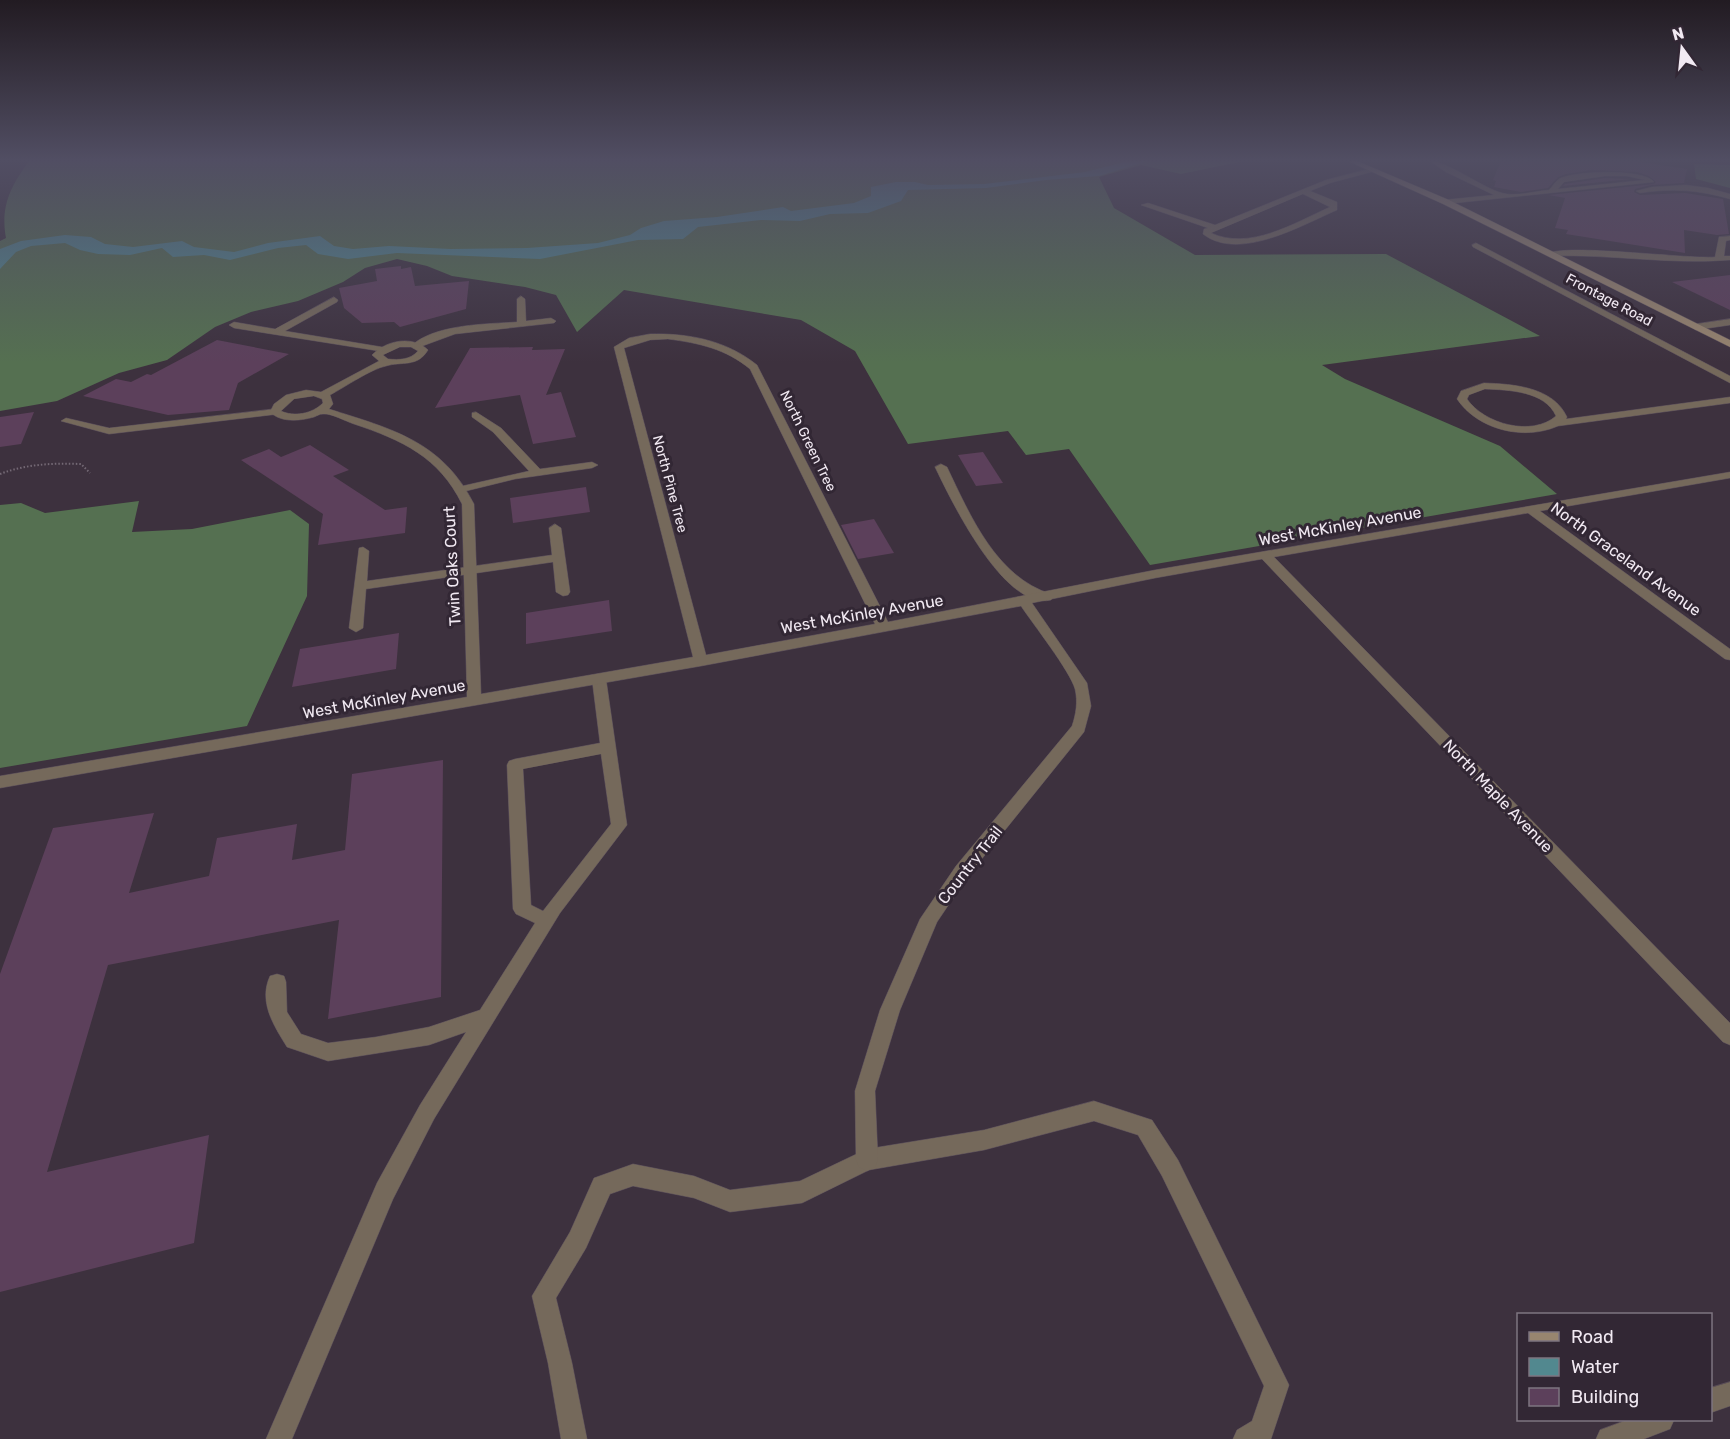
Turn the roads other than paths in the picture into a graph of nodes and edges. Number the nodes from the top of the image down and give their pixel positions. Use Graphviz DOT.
graph roads {
  1 [pos="1216,228"];
  2 [pos="1285,228"];
  3 [pos="1499,228"];
  4 [pos="1730,238"];
  5 [pos="1476,245"];
  6 [pos="1551,254"];
  7 [pos="1730,258"];
  8 [pos="1719,259"];
  9 [pos="521,299"];
  10 [pos="334,300"];
  11 [pos="1730,319"];
  12 [pos="551,321"];
  13 [pos="522,324"];
  14 [pos="234,325"];
  15 [pos="1696,327"];
  16 [pos="276,332"];
  17 [pos="651,336"];
  18 [pos="1730,344"];
  19 [pos="417,345"];
  20 [pos="382,350"];
  21 [pos="385,362"];
  22 [pos="1730,380"];
  23 [pos="322,395"];
  24 [pos="1730,400"];
  25 [pos="322,410"];
  26 [pos="275,412"];
  27 [pos="476,416"];
  28 [pos="66,421"];
  29 [pos="1558,423"];
  30 [pos="592,465"];
  31 [pos="941,467"];
  32 [pos="537,473"];
  33 [pos="1730,475"];
  34 [pos="462,489"];
  35 [pos="1532,510"];
  36 [pos="555,528"];
  37 [pos="363,551"];
  38 [pos="1266,555"];
  39 [pos="558,558"];
  40 [pos="470,571"];
  41 [pos="359,586"];
  42 [pos="563,592"];
  43 [pos="1046,597"];
  44 [pos="1024,601"];
  45 [pos="356,628"];
  46 [pos="884,628"];
  47 [pos="1730,656"];
  48 [pos="701,661"];
  49 [pos="599,680"];
  50 [pos="474,700"];
  51 [pos="609,747"];
  52 [pos="0,782"];
  53 [pos="546,920"];
  54 [pos="277,982"];
  55 [pos="489,1015"];
  56 [pos="1730,1036"];
  57 [pos="867,1160"];
  58 [pos="1730,1394"];
  59 [pos="1712,1400"];
  60 [pos="1656,1421"];
  61 [pos="279,1439"];
  62 [pos="574,1439"];
  63 [pos="1246,1439"];
  64 [pos="1609,1439"];
  1 -- 2 [label="street"];
  3 -- 6 [label="street"];
  4 -- 8 [label="street"];
  5 -- 22 [label="street, Frontage Road"];
  6 -- 8 [label="street"];
  6 -- 15 [label="street"];
  7 -- 8 [label="street"];
  9 -- 13 [label="street"];
  10 -- 16 [label="street"];
  11 -- 15 [label="street"];
  12 -- 13 [label="street"];
  13 -- 19 [label="street"];
  14 -- 16 [label="street"];
  15 -- 18 [label="street"];
  16 -- 20 [label="street"];
  17 -- 46 [label="street, North Green Tree"];
  17 -- 48 [label="street, North Pine Tree"];
  19 -- 20 [label="street"];
  19 -- 21 [label="street"];
  20 -- 21 [label="street"];
  21 -- 23 [label="street"];
  23 -- 25 [label="street"];
  23 -- 26 [label="street"];
  24 -- 29 [label="street"];
  25 -- 26 [label="street"];
  25 -- 34 [label="street, Twin Oaks Court"];
  26 -- 28 [label="street"];
  27 -- 32 [label="street"];
  29 -- 29 [label="street"];
  30 -- 32 [label="street"];
  31 -- 43 [label="street"];
  32 -- 34 [label="street"];
  33 -- 35 [label="street, West McKinley Avenue"];
  34 -- 40 [label="street, Twin Oaks Court"];
  35 -- 38 [label="street, West McKinley Avenue"];
  35 -- 47 [label="street, North Graceland Avenue"];
  36 -- 39 [label="street"];
  37 -- 41 [label="street"];
  38 -- 43 [label="street, West McKinley Avenue"];
  38 -- 56 [label="street, North Maple Avenue"];
  39 -- 40 [label="street"];
  39 -- 42 [label="street"];
  40 -- 41 [label="street"];
  40 -- 50 [label="street, Twin Oaks Court"];
  41 -- 45 [label="street"];
  43 -- 44 [label="street, West McKinley Avenue"];
  44 -- 46 [label="street, West McKinley Avenue"];
  44 -- 57 [label="street, Country Trail"];
  46 -- 48 [label="street, West McKinley Avenue"];
  48 -- 49 [label="street, West McKinley Avenue"];
  49 -- 50 [label="street, West McKinley Avenue"];
  49 -- 51 [label="street"];
  50 -- 52 [label="street, West McKinley Avenue"];
  51 -- 53 [label="street"];
  51 -- 53 [label="street"];
  53 -- 55 [label="street"];
  54 -- 55 [label="street"];
  55 -- 61 [label="street"];
  57 -- 62 [label="street"];
  57 -- 63 [label="street"];
  58 -- 59 [label="street"];
  60 -- 64 [label="street"];
}
